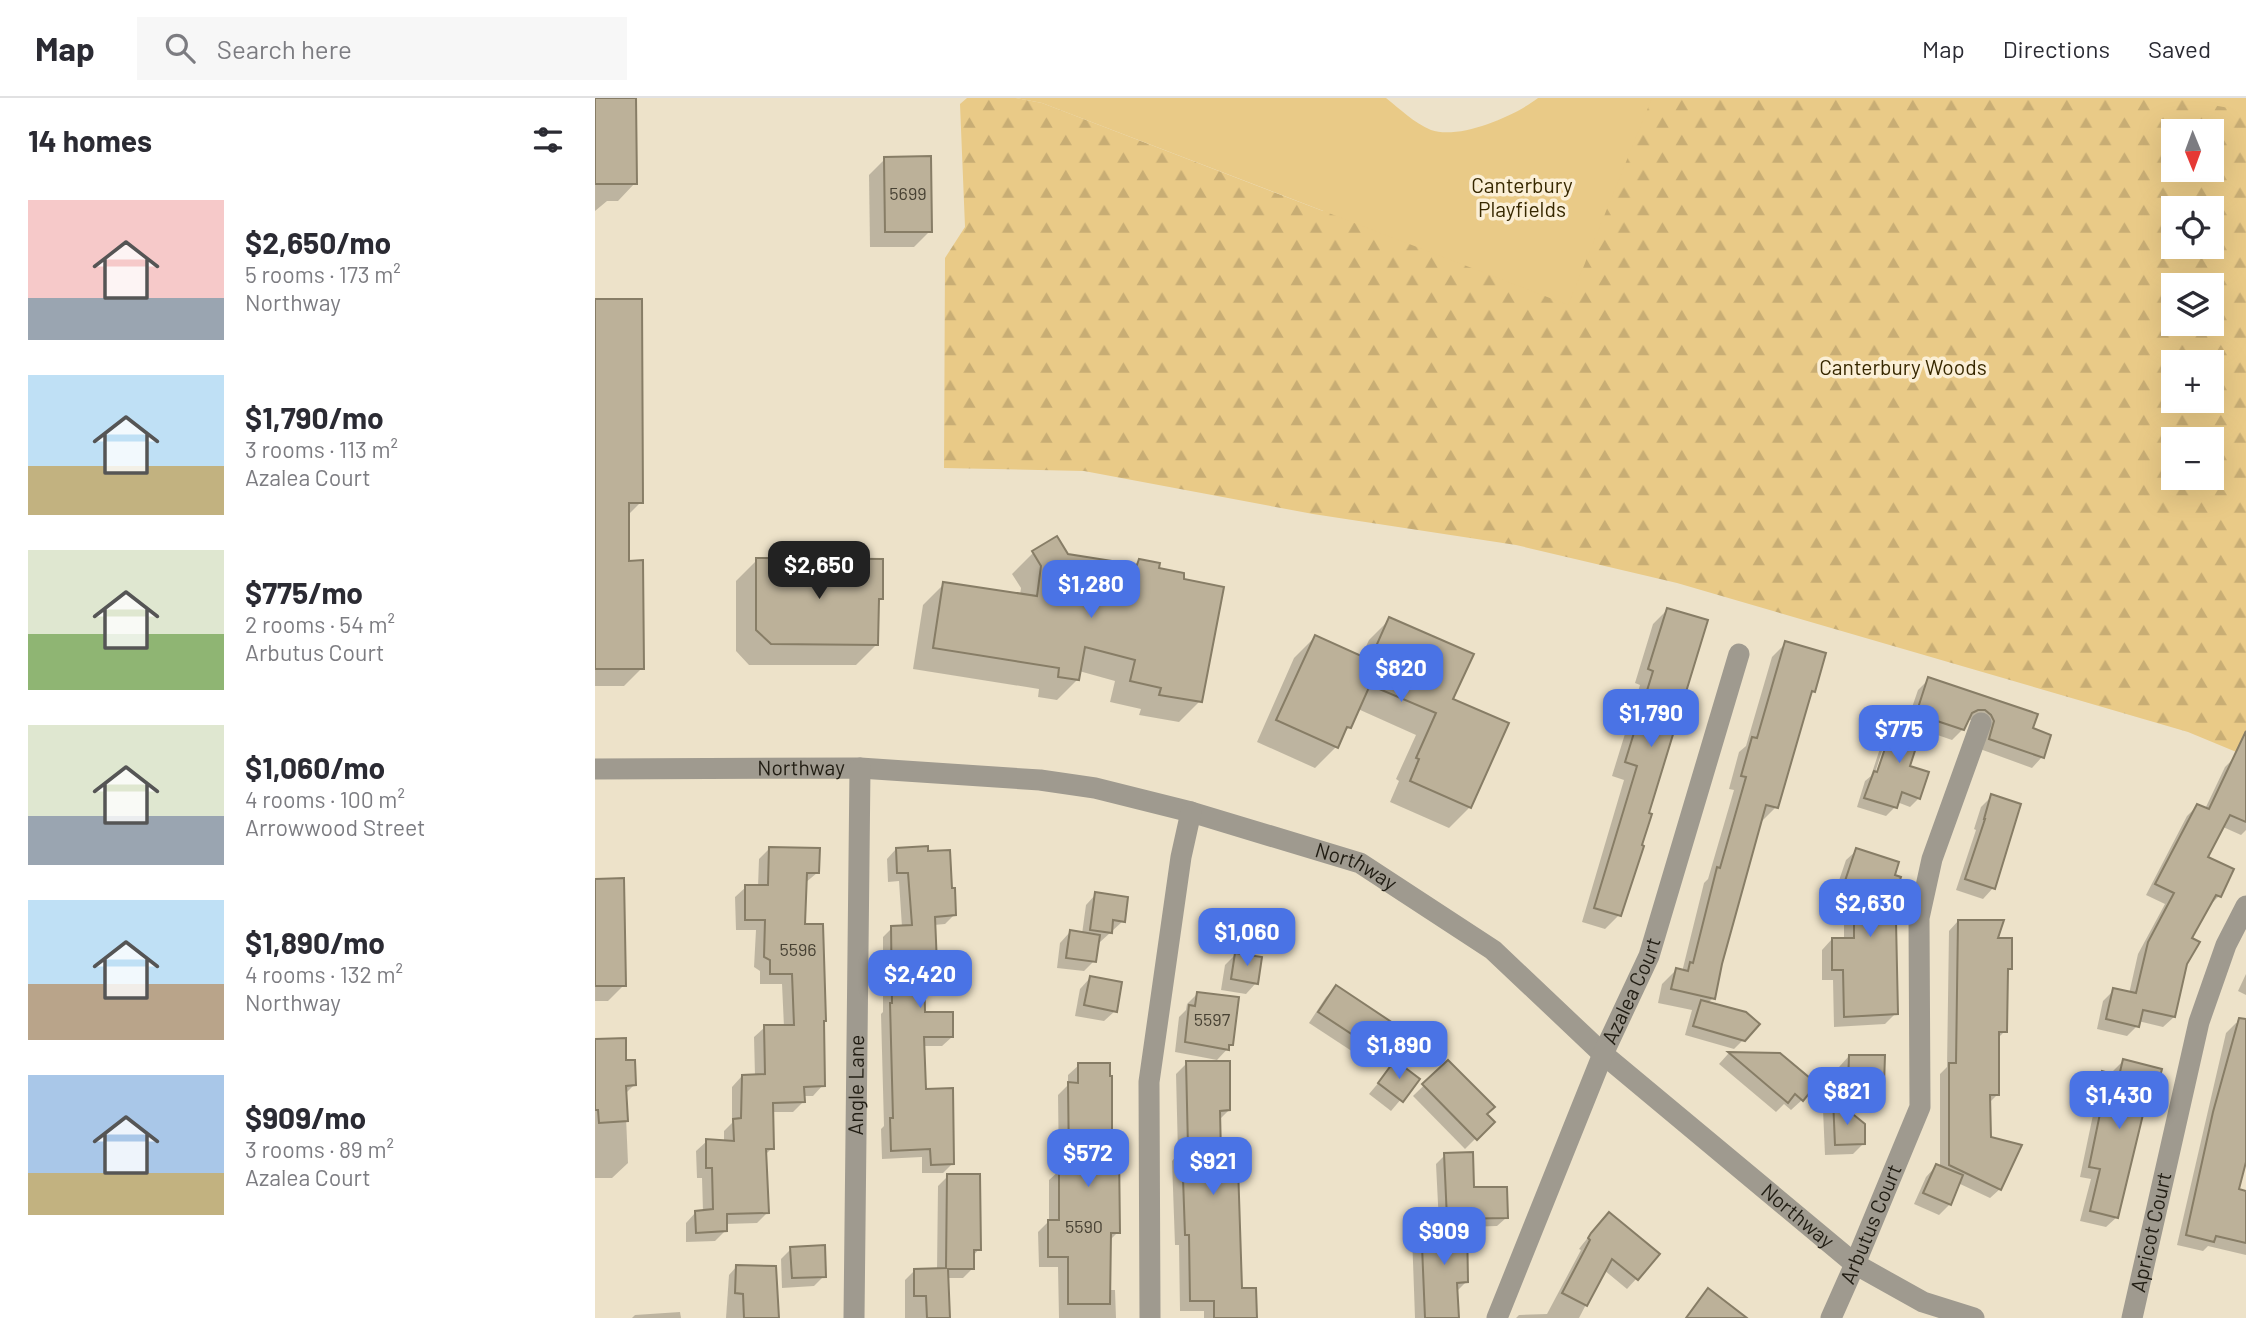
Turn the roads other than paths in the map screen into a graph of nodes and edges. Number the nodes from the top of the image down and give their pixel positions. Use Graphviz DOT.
graph roads {
  1 [pos="1739,653"];
  2 [pos="1981,723"];
  3 [pos="860,768"];
  4 [pos="595,769"];
  5 [pos="1191,812"];
  6 [pos="2246,906"];
  7 [pos="1604,1054"];
  8 [pos="1855,1264"];
  9 [pos="854,1318"];
  10 [pos="1150,1318"];
  11 [pos="1497,1318"];
  12 [pos="1831,1318"];
  13 [pos="1974,1318"];
  14 [pos="2132,1318"];
  1 -- 7 [label="street, Azalea Court"];
  2 -- 8 [label="street, Arbutus Court"];
  3 -- 4 [label="street, Northway"];
  3 -- 5 [label="street, Northway"];
  3 -- 9 [label="street, Angle Lane"];
  5 -- 7 [label="street, Northway"];
  5 -- 10 [label="street"];
  6 -- 14 [label="street, Apricot Court"];
  7 -- 8 [label="street, Northway"];
  7 -- 11 [label="street, Azalea Court"];
  8 -- 12 [label="street, Arbutus Court"];
  8 -- 13 [label="street, Northway"];
}
